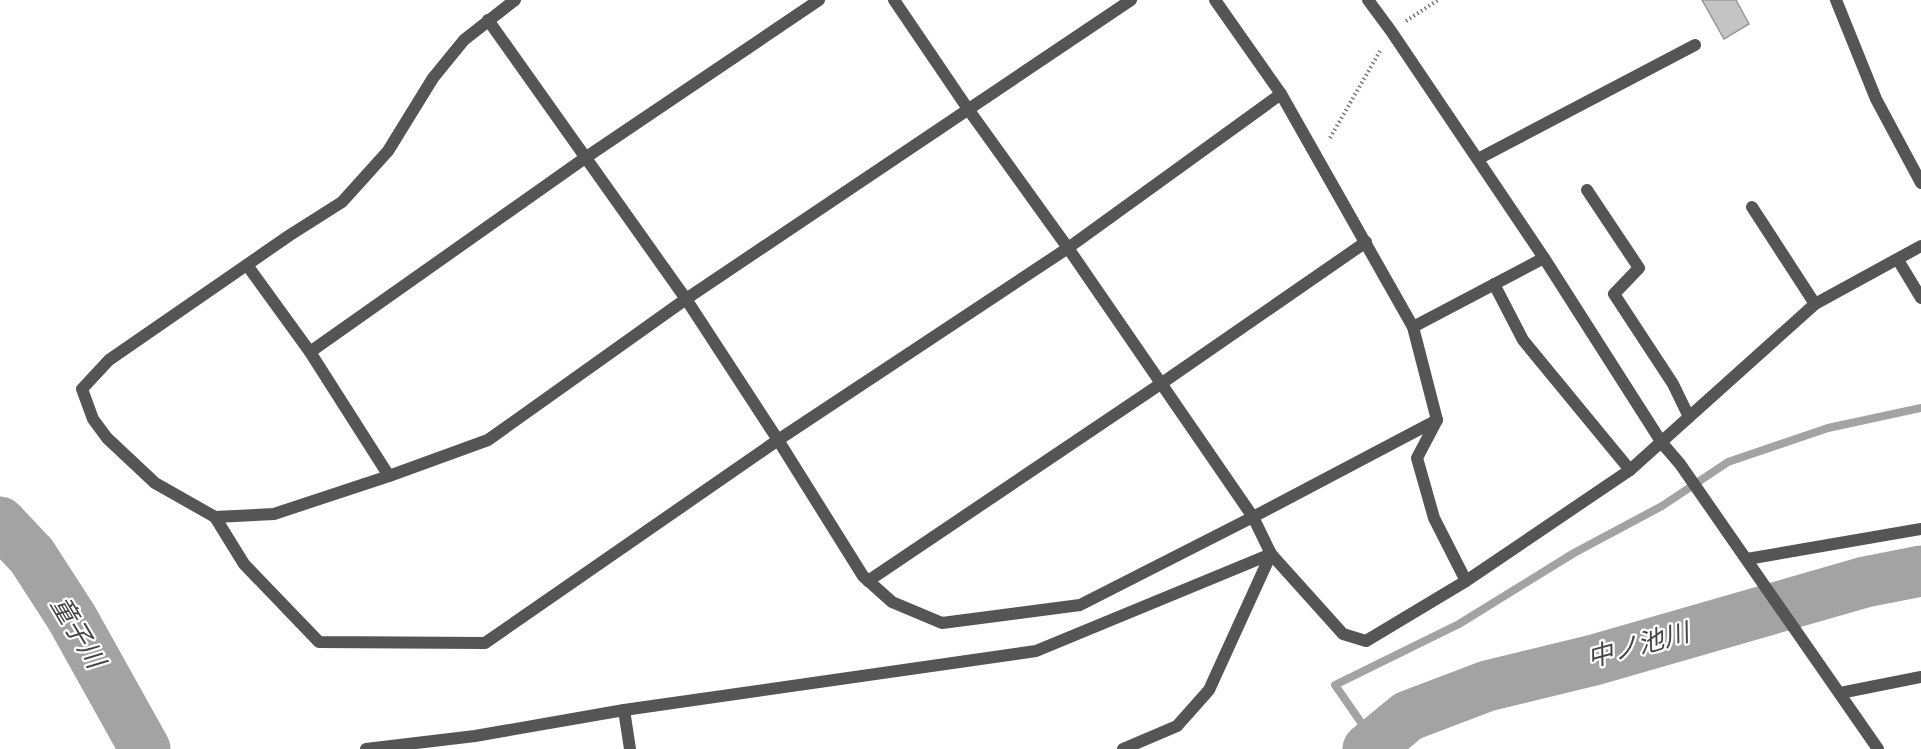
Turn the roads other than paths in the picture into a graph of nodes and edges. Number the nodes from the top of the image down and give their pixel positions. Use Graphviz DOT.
graph roads {
  1 [pos="515,0"];
  2 [pos="819,0"];
  3 [pos="894,0"];
  4 [pos="1131,0"];
  5 [pos="1215,0"];
  6 [pos="1368,0"];
  7 [pos="1836,0"];
  8 [pos="488,20"];
  9 [pos="1695,45"];
  10 [pos="1281,94"];
  11 [pos="968,109"];
  12 [pos="585,158"];
  13 [pos="1478,159"];
  14 [pos="1921,183"];
  15 [pos="1587,190"];
  16 [pos="1752,207"];
  17 [pos="1365,242"];
  18 [pos="1921,246"];
  19 [pos="1068,248"];
  20 [pos="1544,258"];
  21 [pos="1898,260"];
  22 [pos="247,265"];
  23 [pos="1494,284"];
  24 [pos="1921,298"];
  25 [pos="686,299"];
  26 [pos="1815,304"];
  27 [pos="1413,327"];
  28 [pos="309,352"];
  29 [pos="1162,383"];
  30 [pos="1689,417"];
  31 [pos="1437,420"];
  32 [pos="778,440"];
  33 [pos="1662,443"];
  34 [pos="1630,470"];
  35 [pos="388,476"];
  36 [pos="215,517"];
  37 [pos="1253,517"];
  38 [pos="1921,529"];
  39 [pos="1271,554"];
  40 [pos="1747,559"];
  41 [pos="868,581"];
  42 [pos="1466,581"];
  43 [pos="1921,677"];
  44 [pos="1837,689"];
  45 [pos="624,710"];
  46 [pos="366,749"];
  47 [pos="630,749"];
  48 [pos="1123,749"];
  49 [pos="1878,749"];
  1 -- 8 [label="street"];
  2 -- 12 [label="street"];
  3 -- 11 [label="street"];
  4 -- 11 [label="street"];
  5 -- 10 [label="street"];
  6 -- 13 [label="street"];
  7 -- 14 [label="street"];
  8 -- 12 [label="street"];
  8 -- 22 [label="street"];
  9 -- 13 [label="street"];
  10 -- 17 [label="street"];
  10 -- 19 [label="street"];
  11 -- 19 [label="street"];
  11 -- 25 [label="street"];
  12 -- 25 [label="street"];
  12 -- 28 [label="street"];
  13 -- 20 [label="street"];
  15 -- 30 [label="street"];
  16 -- 26 [label="street"];
  17 -- 27 [label="street"];
  17 -- 29 [label="street"];
  18 -- 21 [label="street"];
  19 -- 29 [label="street"];
  19 -- 32 [label="street"];
  20 -- 23 [label="street"];
  20 -- 33 [label="street"];
  21 -- 24 [label="street"];
  21 -- 26 [label="street"];
  22 -- 28 [label="street"];
  22 -- 36 [label="street"];
  23 -- 27 [label="street"];
  23 -- 34 [label="street"];
  25 -- 32 [label="street"];
  25 -- 35 [label="street"];
  26 -- 30 [label="street"];
  27 -- 31 [label="street"];
  28 -- 35 [label="street"];
  29 -- 37 [label="street"];
  29 -- 41 [label="street"];
  30 -- 33 [label="street"];
  31 -- 37 [label="street"];
  31 -- 42 [label="street"];
  32 -- 36 [label="street"];
  32 -- 41 [label="street"];
  33 -- 34 [label="street"];
  33 -- 40 [label="street"];
  34 -- 42 [label="street"];
  35 -- 36 [label="street"];
  37 -- 39 [label="street"];
  37 -- 41 [label="street"];
  38 -- 40 [label="street"];
  39 -- 42 [label="street"];
  39 -- 45 [label="street"];
  39 -- 48 [label="street"];
  40 -- 44 [label="street"];
  43 -- 44 [label="street"];
  44 -- 49 [label="street"];
  45 -- 46 [label="street"];
  45 -- 47 [label="street"];
}
